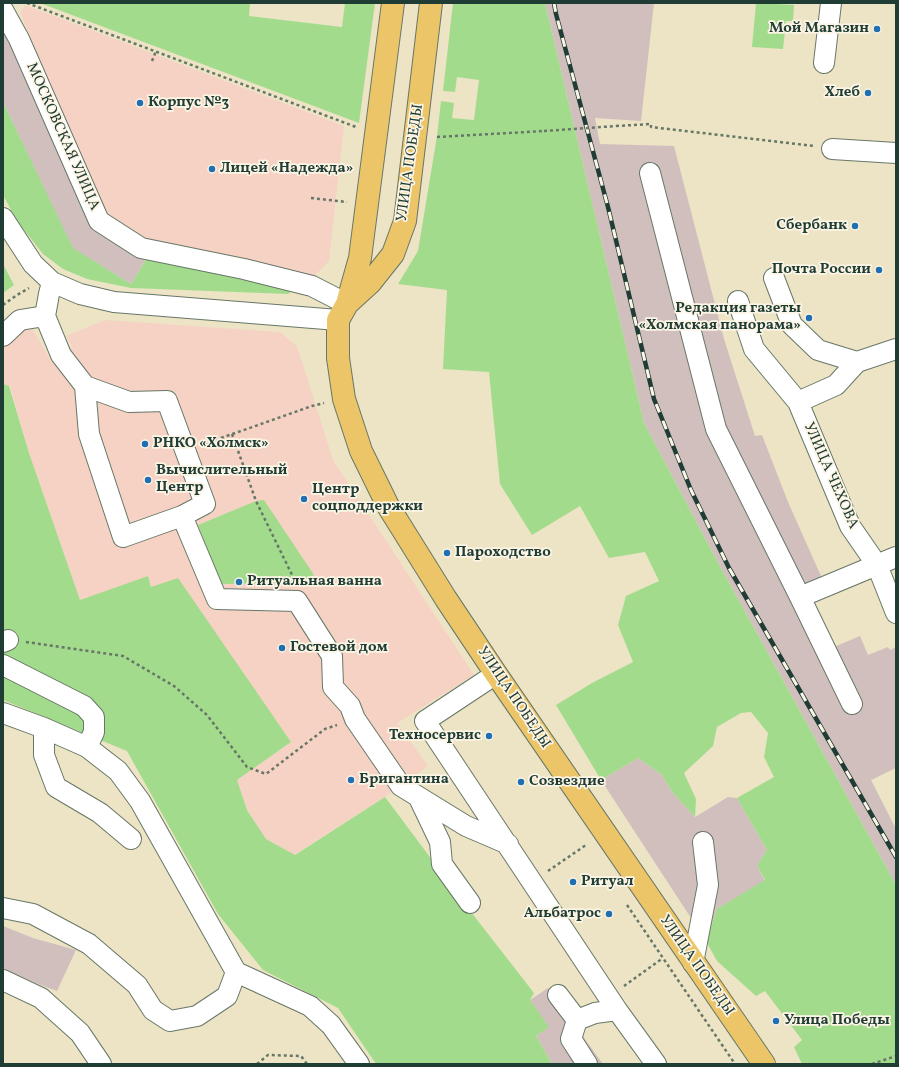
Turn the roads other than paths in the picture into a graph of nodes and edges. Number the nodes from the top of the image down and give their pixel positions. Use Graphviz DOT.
graph roads {
  1 [pos="393,3"];
  2 [pos="431,3"];
  3 [pos="831,3"];
  4 [pos="3,10"];
  5 [pos="824,63"];
  6 [pos="832,149"];
  7 [pos="896,153"];
  8 [pos="650,173"];
  9 [pos="3,218"];
  10 [pos="774,278"];
  11 [pos="52,282"];
  12 [pos="738,301"];
  13 [pos="342,312"];
  14 [pos="45,316"];
  15 [pos="3,336"];
  16 [pos="896,349"];
  17 [pos="857,362"];
  18 [pos="85,386"];
  19 [pos="798,402"];
  20 [pos="182,516"];
  21 [pos="896,557"];
  22 [pos="877,565"];
  23 [pos="800,597"];
  24 [pos="896,613"];
  25 [pos="3,664"];
  26 [pos="496,674"];
  27 [pos="852,704"];
  28 [pos="3,713"];
  29 [pos="44,728"];
  30 [pos="91,739"];
  31 [pos="419,798"];
  32 [pos="130,839"];
  33 [pos="703,842"];
  34 [pos="508,844"];
  35 [pos="470,903"];
  36 [pos="3,908"];
  37 [pos="694,963"];
  38 [pos="236,972"];
  39 [pos="3,980"];
  40 [pos="558,995"];
  41 [pos="617,1010"];
  42 [pos="577,1020"];
  43 [pos="101,1064"];
  44 [pos="359,1064"];
  45 [pos="587,1064"];
  46 [pos="656,1064"];
  47 [pos="764,1064"];
  1 -- 13 [label="main road, УЛИЦА ПОБЕДЫ"];
  2 -- 13 [label="main road, УЛИЦА ПОБЕДЫ"];
  3 -- 5 [label="street"];
  4 -- 13 [label="street, МОСКОВСКАЯ УЛИЦА"];
  6 -- 7 [label="street"];
  8 -- 23 [label="street"];
  9 -- 11 [label="street"];
  10 -- 17 [label="street"];
  11 -- 13 [label="street"];
  11 -- 14 [label="street"];
  12 -- 19 [label="street, УЛИЦА ЧЕХОВА"];
  13 -- 26 [label="main road, УЛИЦА ПОБЕДЫ"];
  14 -- 15 [label="street"];
  14 -- 18 [label="street"];
  16 -- 17 [label="street"];
  17 -- 19 [label="street"];
  18 -- 20 [label="street"];
  18 -- 20 [label="street"];
  19 -- 22 [label="street, УЛИЦА ЧЕХОВА"];
  20 -- 31 [label="street"];
  21 -- 22 [label="street"];
  22 -- 23 [label="street"];
  22 -- 24 [label="street, УЛИЦА ЧЕХОВА"];
  23 -- 27 [label="street"];
  25 -- 30 [label="street"];
  26 -- 34 [label="street"];
  26 -- 37 [label="main road, УЛИЦА ПОБЕДЫ"];
  28 -- 29 [label="street"];
  29 -- 30 [label="street"];
  29 -- 32 [label="street"];
  30 -- 38 [label="street"];
  31 -- 34 [label="street"];
  31 -- 35 [label="street"];
  33 -- 37 [label="street"];
  34 -- 41 [label="street"];
  36 -- 38 [label="street"];
  37 -- 47 [label="main road, УЛИЦА ПОБЕДЫ"];
  38 -- 44 [label="street"];
  39 -- 43 [label="street"];
  40 -- 42 [label="street"];
  41 -- 42 [label="street"];
  41 -- 46 [label="street"];
  42 -- 45 [label="street"];
}
